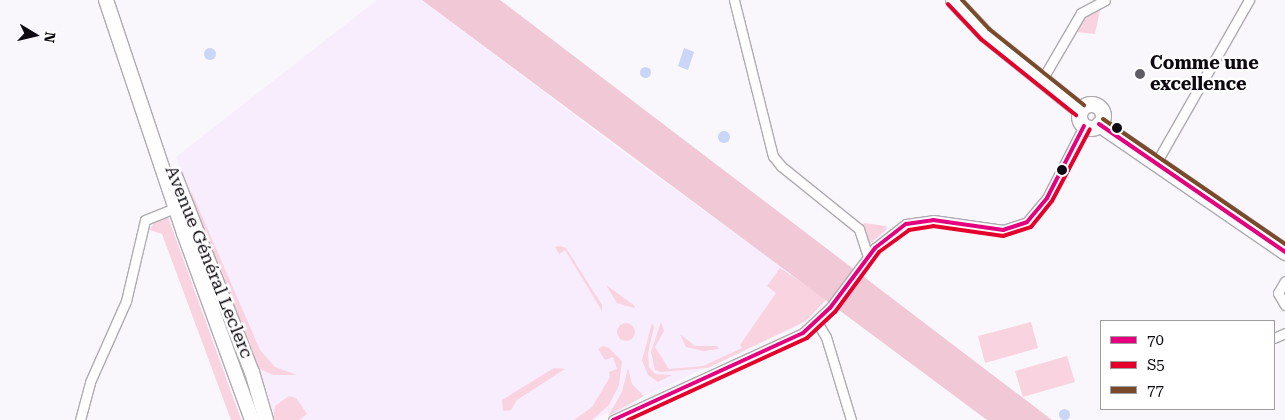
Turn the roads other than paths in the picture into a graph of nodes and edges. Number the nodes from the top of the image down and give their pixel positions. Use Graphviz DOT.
graph roads {
  1 [pos="106,0"];
  2 [pos="734,0"];
  3 [pos="953,0"];
  4 [pos="1105,0"];
  5 [pos="1249,0"];
  6 [pos="1043,78"];
  7 [pos="1080,110"];
  8 [pos="1100,124"];
  9 [pos="1084,126"];
  10 [pos="1156,163"];
  11 [pos="181,205"];
  12 [pos="1285,252"];
  13 [pos="868,257"];
  14 [pos="1285,281"];
  15 [pos="1285,305"];
  16 [pos="817,322"];
  17 [pos="80,420"];
  18 [pos="252,420"];
  19 [pos="266,420"];
  20 [pos="613,420"];
  21 [pos="851,420"];
  1 -- 11 [label="main road, Avenue Général Leclerc"];
  2 -- 13 [label="street"];
  3 -- 6 [label="main road"];
  4 -- 6 [label="street"];
  5 -- 10 [label="street"];
  6 -- 7 [label="main road"];
  7 -- 8 [label="main road"];
  7 -- 9 [label="main road"];
  8 -- 9 [label="main road"];
  8 -- 10 [label="main road"];
  9 -- 13 [label="street"];
  10 -- 12 [label="main road"];
  11 -- 17 [label="street"];
  11 -- 18 [label="main road, Avenue Général Leclerc"];
  11 -- 19 [label="main road, Avenue Général Leclerc"];
  13 -- 16 [label="street"];
  14 -- 15 [label="street"];
  16 -- 20 [label="street"];
  16 -- 21 [label="street"];
}
